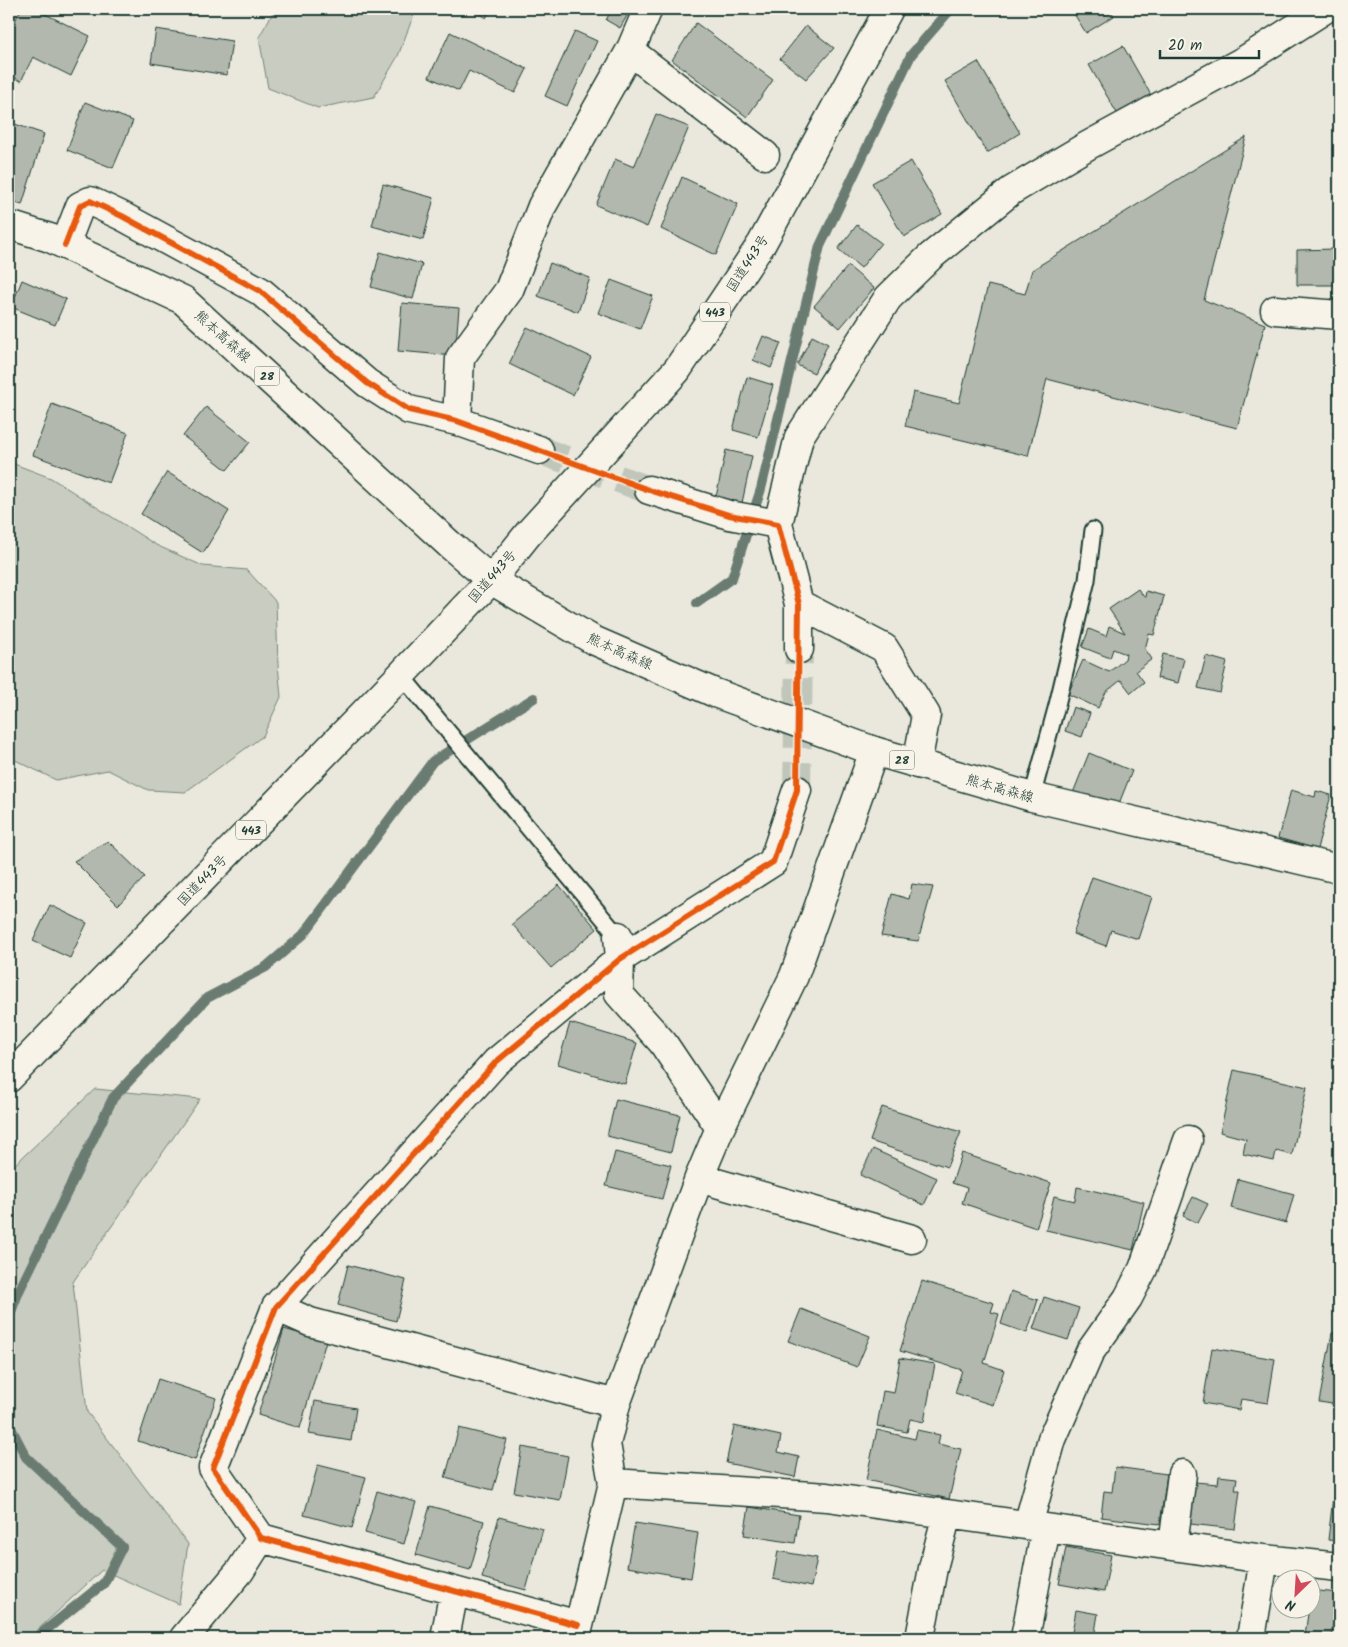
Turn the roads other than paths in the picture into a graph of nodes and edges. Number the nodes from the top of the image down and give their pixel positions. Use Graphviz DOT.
graph roads {
  1 [pos="648,9"];
  2 [pos="889,9"];
  3 [pos="1325,9"];
  4 [pos="630,51"];
  5 [pos="765,155"];
  6 [pos="9,225"];
  7 [pos="65,245"];
  8 [pos="1275,310"];
  9 [pos="1339,315"];
  10 [pos="457,421"];
  11 [pos="539,450"];
  12 [pos="649,490"];
  13 [pos="772,523"];
  14 [pos="1093,530"];
  15 [pos="491,580"];
  16 [pos="799,604"];
  17 [pos="799,649"];
  18 [pos="401,675"];
  19 [pos="874,751"];
  20 [pos="918,764"];
  21 [pos="797,790"];
  22 [pos="1032,797"];
  23 [pos="1339,869"];
  24 [pos="619,948"];
  25 [pos="9,1078"];
  26 [pos="720,1128"];
  27 [pos="1188,1140"];
  28 [pos="699,1178"];
  29 [pos="912,1239"];
  30 [pos="276,1307"];
  31 [pos="616,1404"];
  32 [pos="1182,1474"];
  33 [pos="612,1483"];
  34 [pos="948,1514"];
  35 [pos="1037,1527"];
  36 [pos="261,1538"];
  37 [pos="1173,1546"];
  38 [pos="1264,1559"];
  39 [pos="1339,1567"];
  40 [pos="454,1591"];
  41 [pos="577,1632"];
  42 [pos="184,1638"];
  43 [pos="444,1638"];
  44 [pos="920,1638"];
  45 [pos="1025,1638"];
  46 [pos="1251,1638"];
  1 -- 4 [label="main road"];
  2 -- 15 [label="main road, 国道443号 / 443"];
  3 -- 13 [label="main road"];
  4 -- 5 [label="main road"];
  4 -- 10 [label="main road"];
  6 -- 7 [label="main road, 熊本高森線 / 28"];
  7 -- 10 [label="main road"];
  7 -- 15 [label="main road, 熊本高森線 / 28"];
  8 -- 9 [label="main road"];
  10 -- 11 [label="main road"];
  12 -- 13 [label="main road"];
  13 -- 16 [label="main road"];
  14 -- 22 [label="lane"];
  15 -- 18 [label="main road, 国道443号 / 443"];
  15 -- 19 [label="main road, 熊本高森線 / 28"];
  16 -- 17 [label="main road"];
  16 -- 20 [label="main road"];
  18 -- 24 [label="lane"];
  18 -- 25 [label="main road, 国道443号 / 443"];
  19 -- 20 [label="main road, 熊本高森線 / 28"];
  19 -- 26 [label="main road"];
  20 -- 22 [label="main road, 熊本高森線 / 28"];
  21 -- 24 [label="main road"];
  22 -- 23 [label="main road, 熊本高森線 / 28"];
  24 -- 26 [label="main road"];
  24 -- 30 [label="main road"];
  26 -- 28 [label="main road"];
  27 -- 35 [label="main road"];
  28 -- 29 [label="main road"];
  28 -- 31 [label="main road"];
  30 -- 31 [label="main road"];
  30 -- 36 [label="main road"];
  31 -- 33 [label="main road"];
  32 -- 37 [label="main road"];
  33 -- 34 [label="main road"];
  33 -- 41 [label="main road"];
  34 -- 35 [label="main road"];
  34 -- 44 [label="main road"];
  35 -- 37 [label="main road"];
  35 -- 45 [label="main road"];
  36 -- 40 [label="main road"];
  36 -- 42 [label="main road"];
  37 -- 38 [label="main road"];
  38 -- 39 [label="main road"];
  38 -- 46 [label="main road"];
  40 -- 41 [label="main road"];
  40 -- 43 [label="main road"];
}
